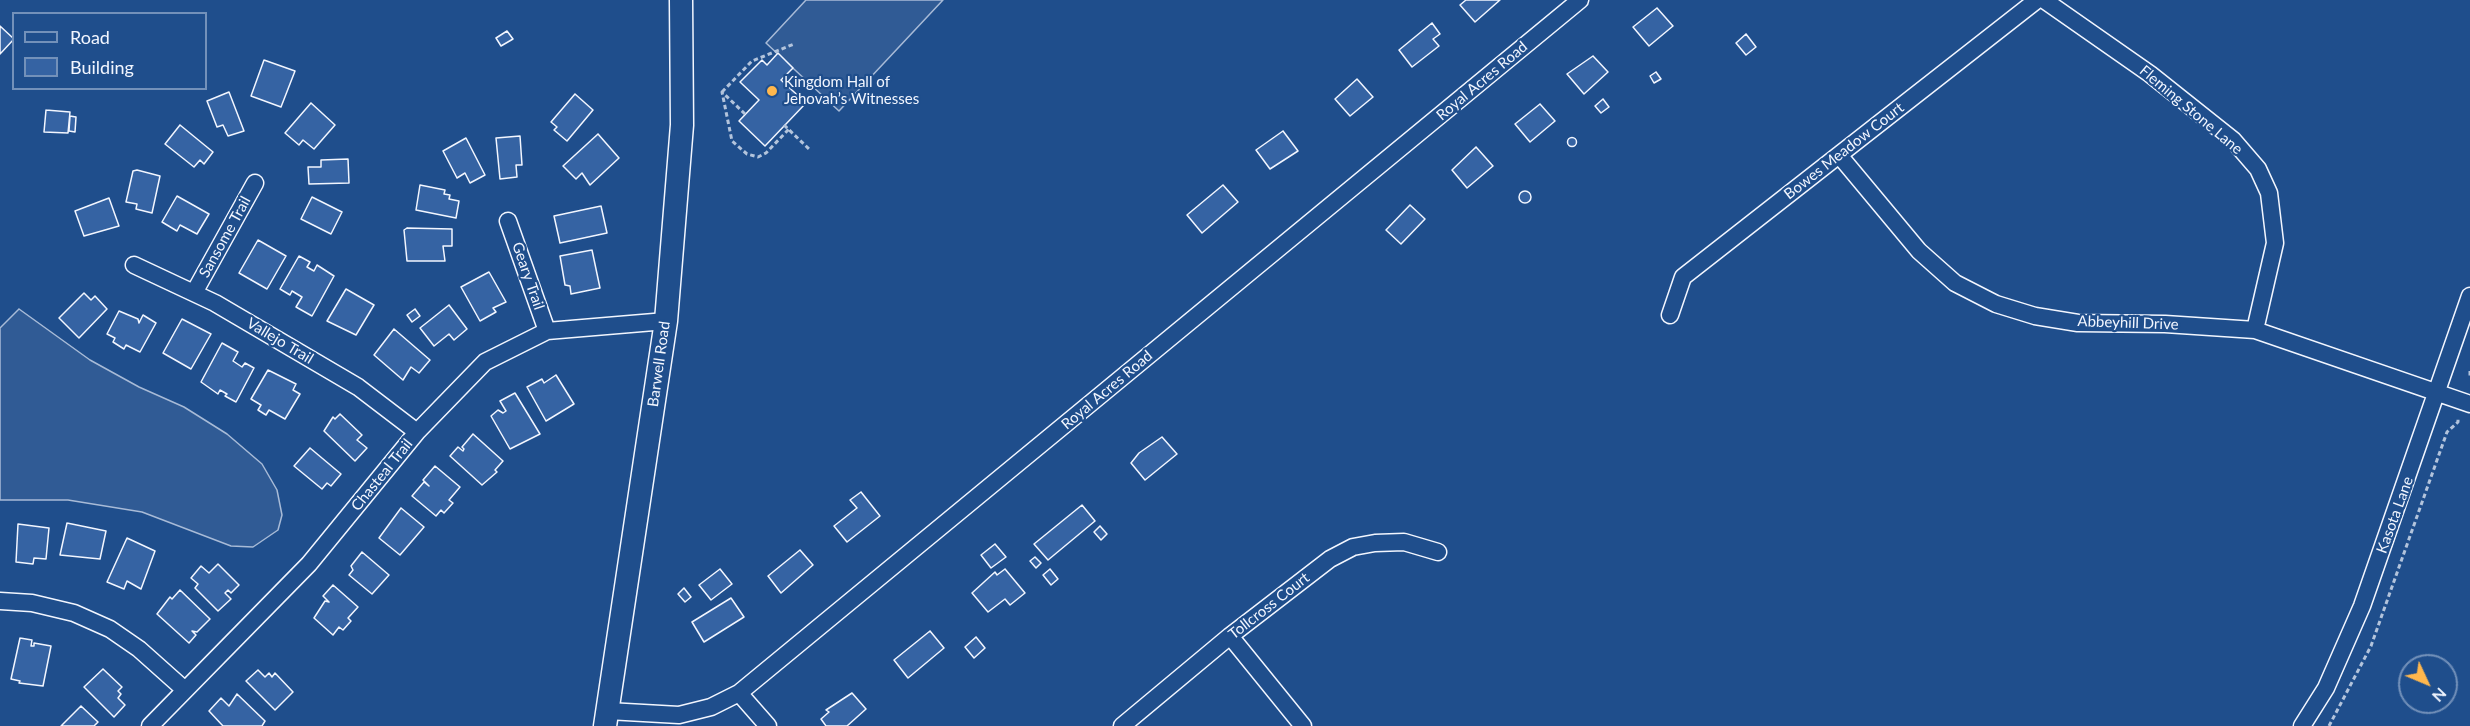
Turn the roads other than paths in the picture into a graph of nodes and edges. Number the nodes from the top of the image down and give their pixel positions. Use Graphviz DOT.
graph roads {
  1 [pos="681,0"];
  2 [pos="1580,0"];
  3 [pos="2037,0"];
  4 [pos="2044,0"];
  5 [pos="1839,154"];
  6 [pos="255,183"];
  7 [pos="508,221"];
  8 [pos="134,265"];
  9 [pos="195,291"];
  10 [pos="2470,296"];
  11 [pos="1670,315"];
  12 [pos="666,321"];
  13 [pos="2255,330"];
  14 [pos="547,331"];
  15 [pos="2438,393"];
  16 [pos="2464,410"];
  17 [pos="417,432"];
  18 [pos="1438,552"];
  19 [pos="0,601"];
  20 [pos="1230,636"];
  21 [pos="186,690"];
  22 [pos="739,693"];
  23 [pos="606,719"];
  24 [pos="150,726"];
  25 [pos="768,726"];
  26 [pos="1122,726"];
  27 [pos="1303,726"];
  28 [pos="2302,726"];
  1 -- 12 [label="street, Barwell Road"];
  2 -- 22 [label="street, Royal Acres Road"];
  3 -- 5 [label="street, Bowes Meadow Court"];
  4 -- 13 [label="street, Fleming Stone Lane"];
  5 -- 11 [label="street, Bowes Meadow Court"];
  5 -- 13 [label="street, Abbeyhill Drive"];
  6 -- 9 [label="street, Sansome Trail"];
  7 -- 14 [label="street, Geary Trail"];
  8 -- 9 [label="street, Vallejo Trail"];
  9 -- 17 [label="street, Vallejo Trail"];
  10 -- 15 [label="street, Kasota Lane"];
  12 -- 14 [label="street, Chasteal Trail"];
  12 -- 23 [label="street, Barwell Road"];
  13 -- 15 [label="street, Abbeyhill Drive"];
  14 -- 17 [label="street, Chasteal Trail"];
  15 -- 16 [label="street, Abbeyhill Drive"];
  15 -- 28 [label="street, Kasota Lane"];
  17 -- 21 [label="street, Chasteal Trail"];
  18 -- 20 [label="street, Tollcross Court"];
  19 -- 21 [label="street"];
  20 -- 26 [label="street, Tollcross Court"];
  20 -- 27 [label="street"];
  21 -- 24 [label="street, Chasteal Trail"];
  22 -- 23 [label="street, Royal Acres Road"];
  22 -- 25 [label="street"];
}
